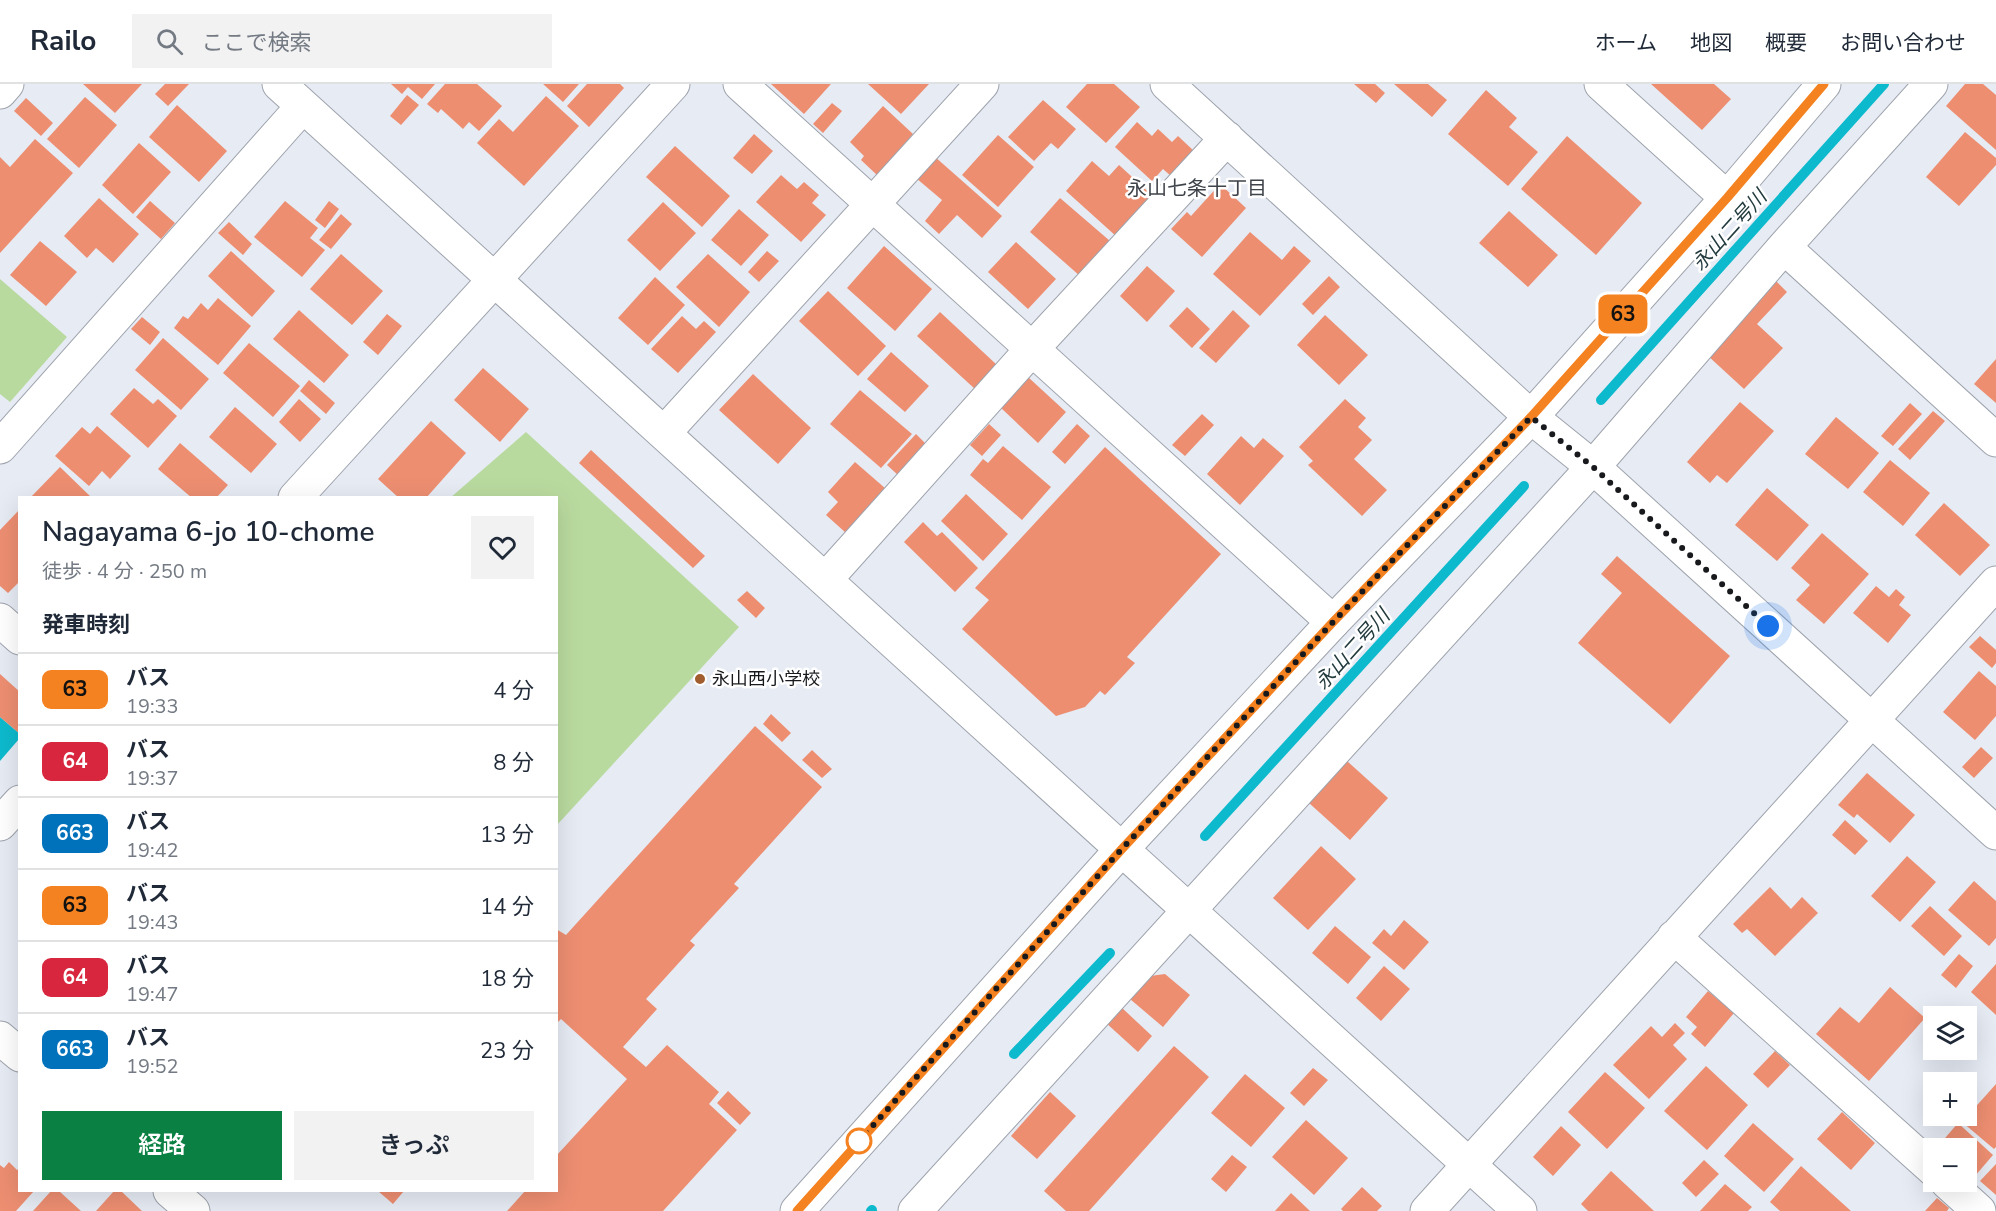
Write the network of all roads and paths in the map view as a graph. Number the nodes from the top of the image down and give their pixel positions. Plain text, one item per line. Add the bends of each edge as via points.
1 (7, 84) edge
2 (279, 84) edge
3 (673, 84) edge
4 (740, 84) edge
5 (982, 84) edge
6 (1167, 84) edge
7 (1602, 84) edge
8 (1824, 84) edge
9 (1931, 84) edge
10 (0, 92) edge
11 (303, 106) junction
12 (1227, 138) junction
13 (1727, 198) junction
14 (873, 205) junction
15 (1784, 247) junction
16 (495, 278) junction
17 (1032, 349) junction
18 (1531, 417) junction
19 (664, 433) junction
20 (1996, 440) edge
21 (0, 447) edge
22 (1593, 467) junction
23 (297, 496) edge
24 (825, 580) junction
25 (1996, 583) edge
26 (0, 620) edge
27 (1333, 622) junction
28 (18, 636) edge
29 (1873, 721) junction
30 (18, 804) edge
31 (0, 824) edge
32 (1996, 833) edge
33 (1121, 850) junction
34 (1188, 911) junction
35 (1674, 937) junction
36 (0, 1038) edge
37 (18, 1053) edge
38 (1923, 1160) edge
39 (1469, 1164) junction
40 (171, 1192) edge
41 (1958, 1192) edge
42 (192, 1211) edge
43 (797, 1211) edge
44 (915, 1211) edge
45 (1427, 1211) edge
46 (1520, 1211) edge
47 (1979, 1211) edge

1 - 10 street
2 - 11 street
3 - 16 street
4 - 14 street
5 - 14 street
6 - 12 street
7 - 13 street
8 - 13 street
9 - 15 street
11 - 16 street
11 - 21 street
12 - 17 street
12 - 18 street
13 - 18 street
14 - 17 street
14 - 19 street
15 - 20 street
15 - 22 street
16 - 19 street
16 - 23 street
17 - 24 street
17 - 27 street
18 - 22 street
18 - 27 street
19 - 24 street
22 - 29 street
22 - 34 street
24 - 33 street
25 - 29 street
26 - 28 street
27 - 33 street
29 - 32 street
29 - 35 street
30 - 31 street
33 - 34 street
33 - 43 street
34 - 39 street
34 - 44 street
35 - 38 street
35 - 39 street
36 - 37 street
39 - 45 street
39 - 46 street
40 - 42 street
41 - 47 street

